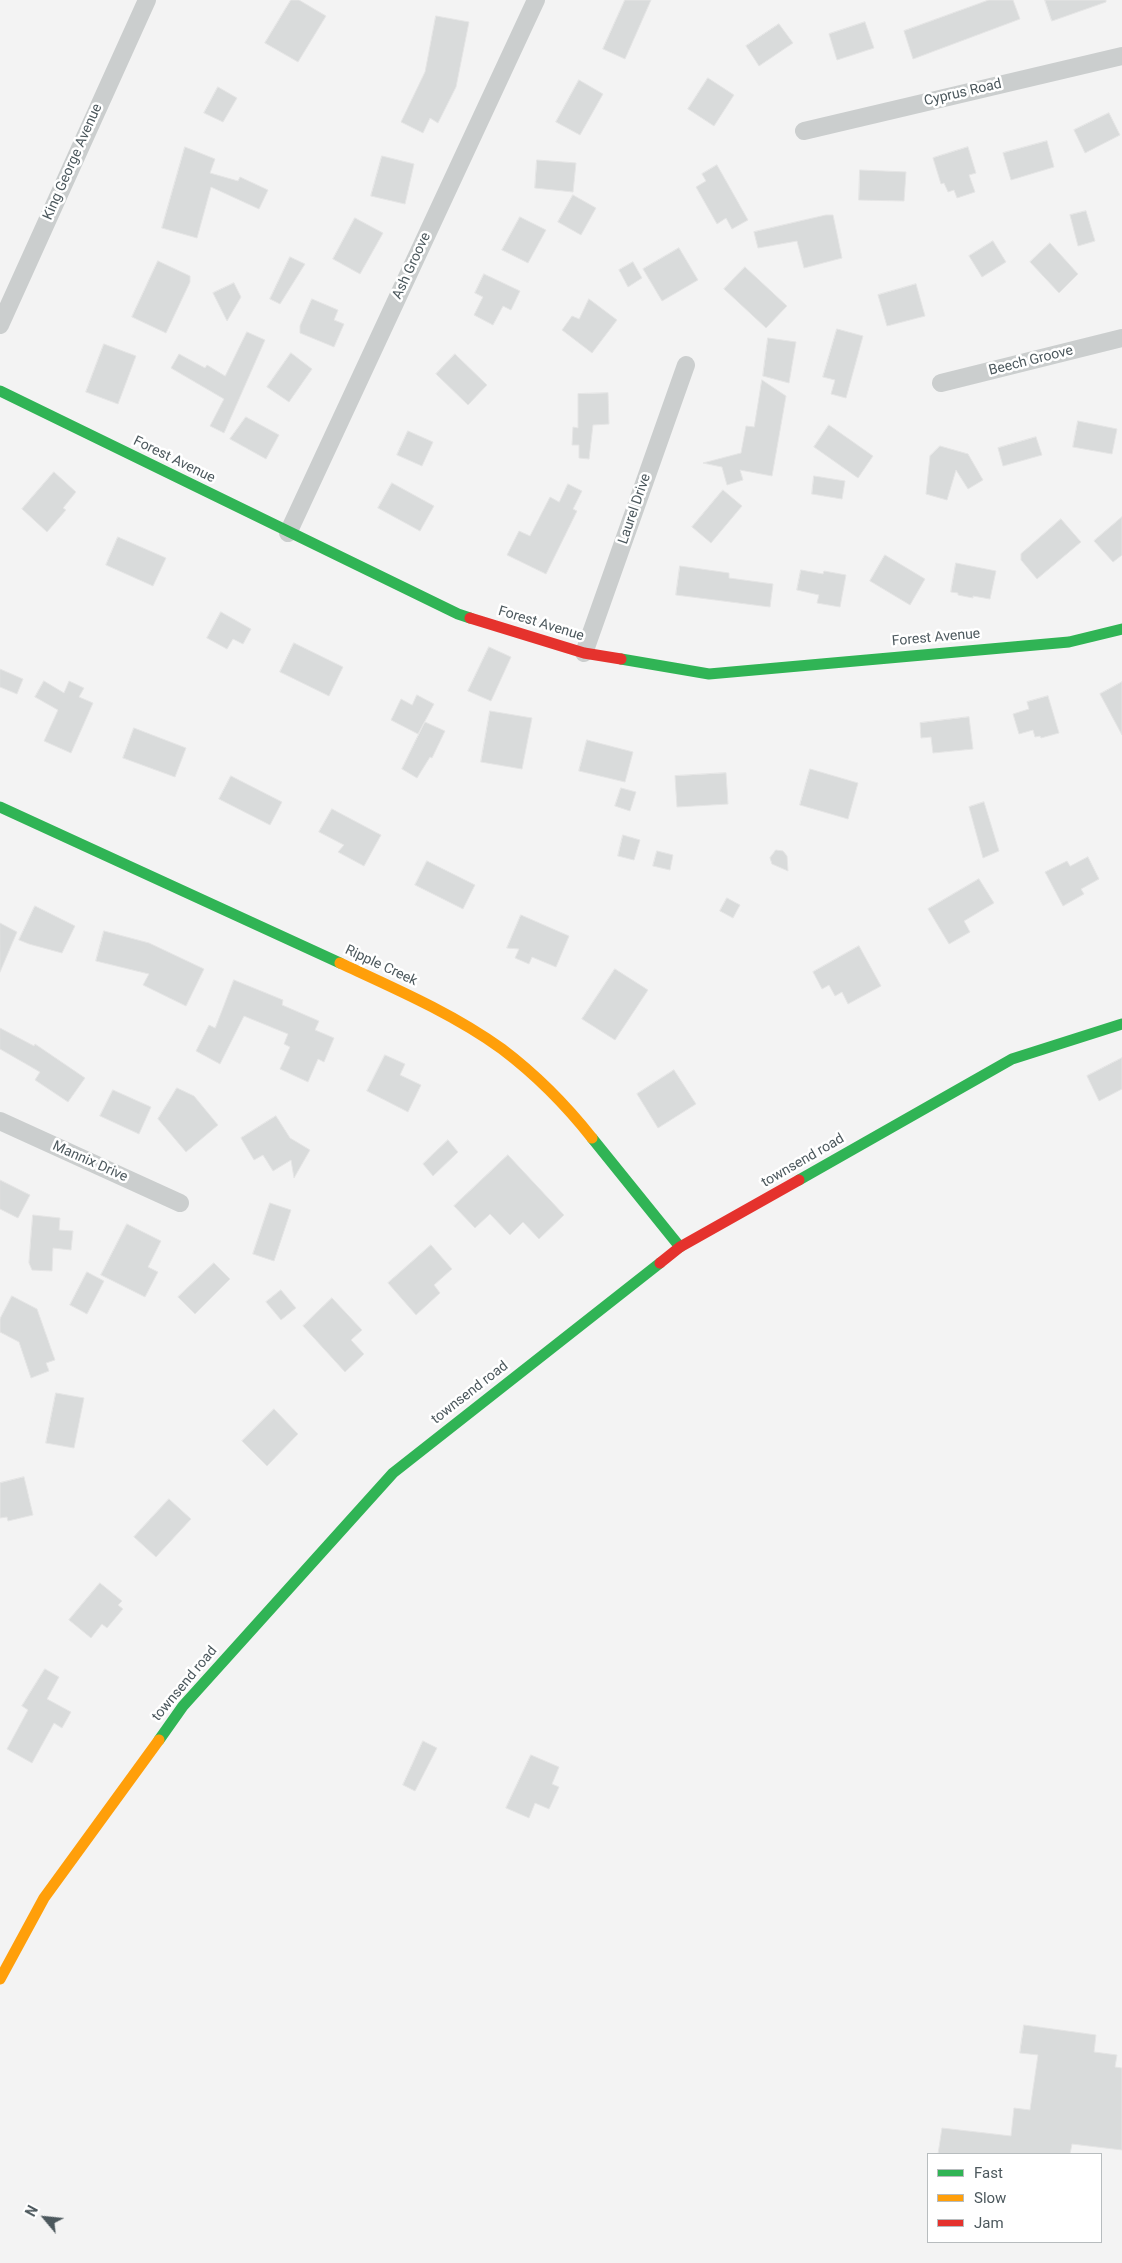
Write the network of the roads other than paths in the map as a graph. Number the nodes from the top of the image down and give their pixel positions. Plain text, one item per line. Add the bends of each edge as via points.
1 (147, 0) edge
2 (536, 0) edge
3 (1122, 56) edge
4 (804, 131) dead end
5 (0, 325) edge
6 (1122, 338) edge
7 (686, 365) dead end
8 (941, 383) dead end
9 (0, 391) edge
10 (288, 532) junction
11 (1122, 629) edge
12 (584, 653) junction
13 (0, 807) edge
14 (1122, 1024) edge
15 (0, 1122) edge
16 (180, 1203) dead end
17 (680, 1248) junction
18 (0, 1979) edge

1 - 5 street, King George Avenue
2 - 10 street, Ash Groove
3 - 4 street, Cyprus Road
6 - 8 street, Beech Groove
7 - 12 street, Laurel Drive
9 - 10 street, Forest Avenue
10 - 12 street, Forest Avenue via 458,614
11 - 12 street, Forest Avenue via 1069,642 709,674
13 - 17 street, Ripple Creek via 428,1004 502,1050 567,1107
14 - 17 street, townsend road via 1012,1059
15 - 16 street, Mannix Drive
17 - 18 street, townsend road via 393,1473 183,1706 44,1898

